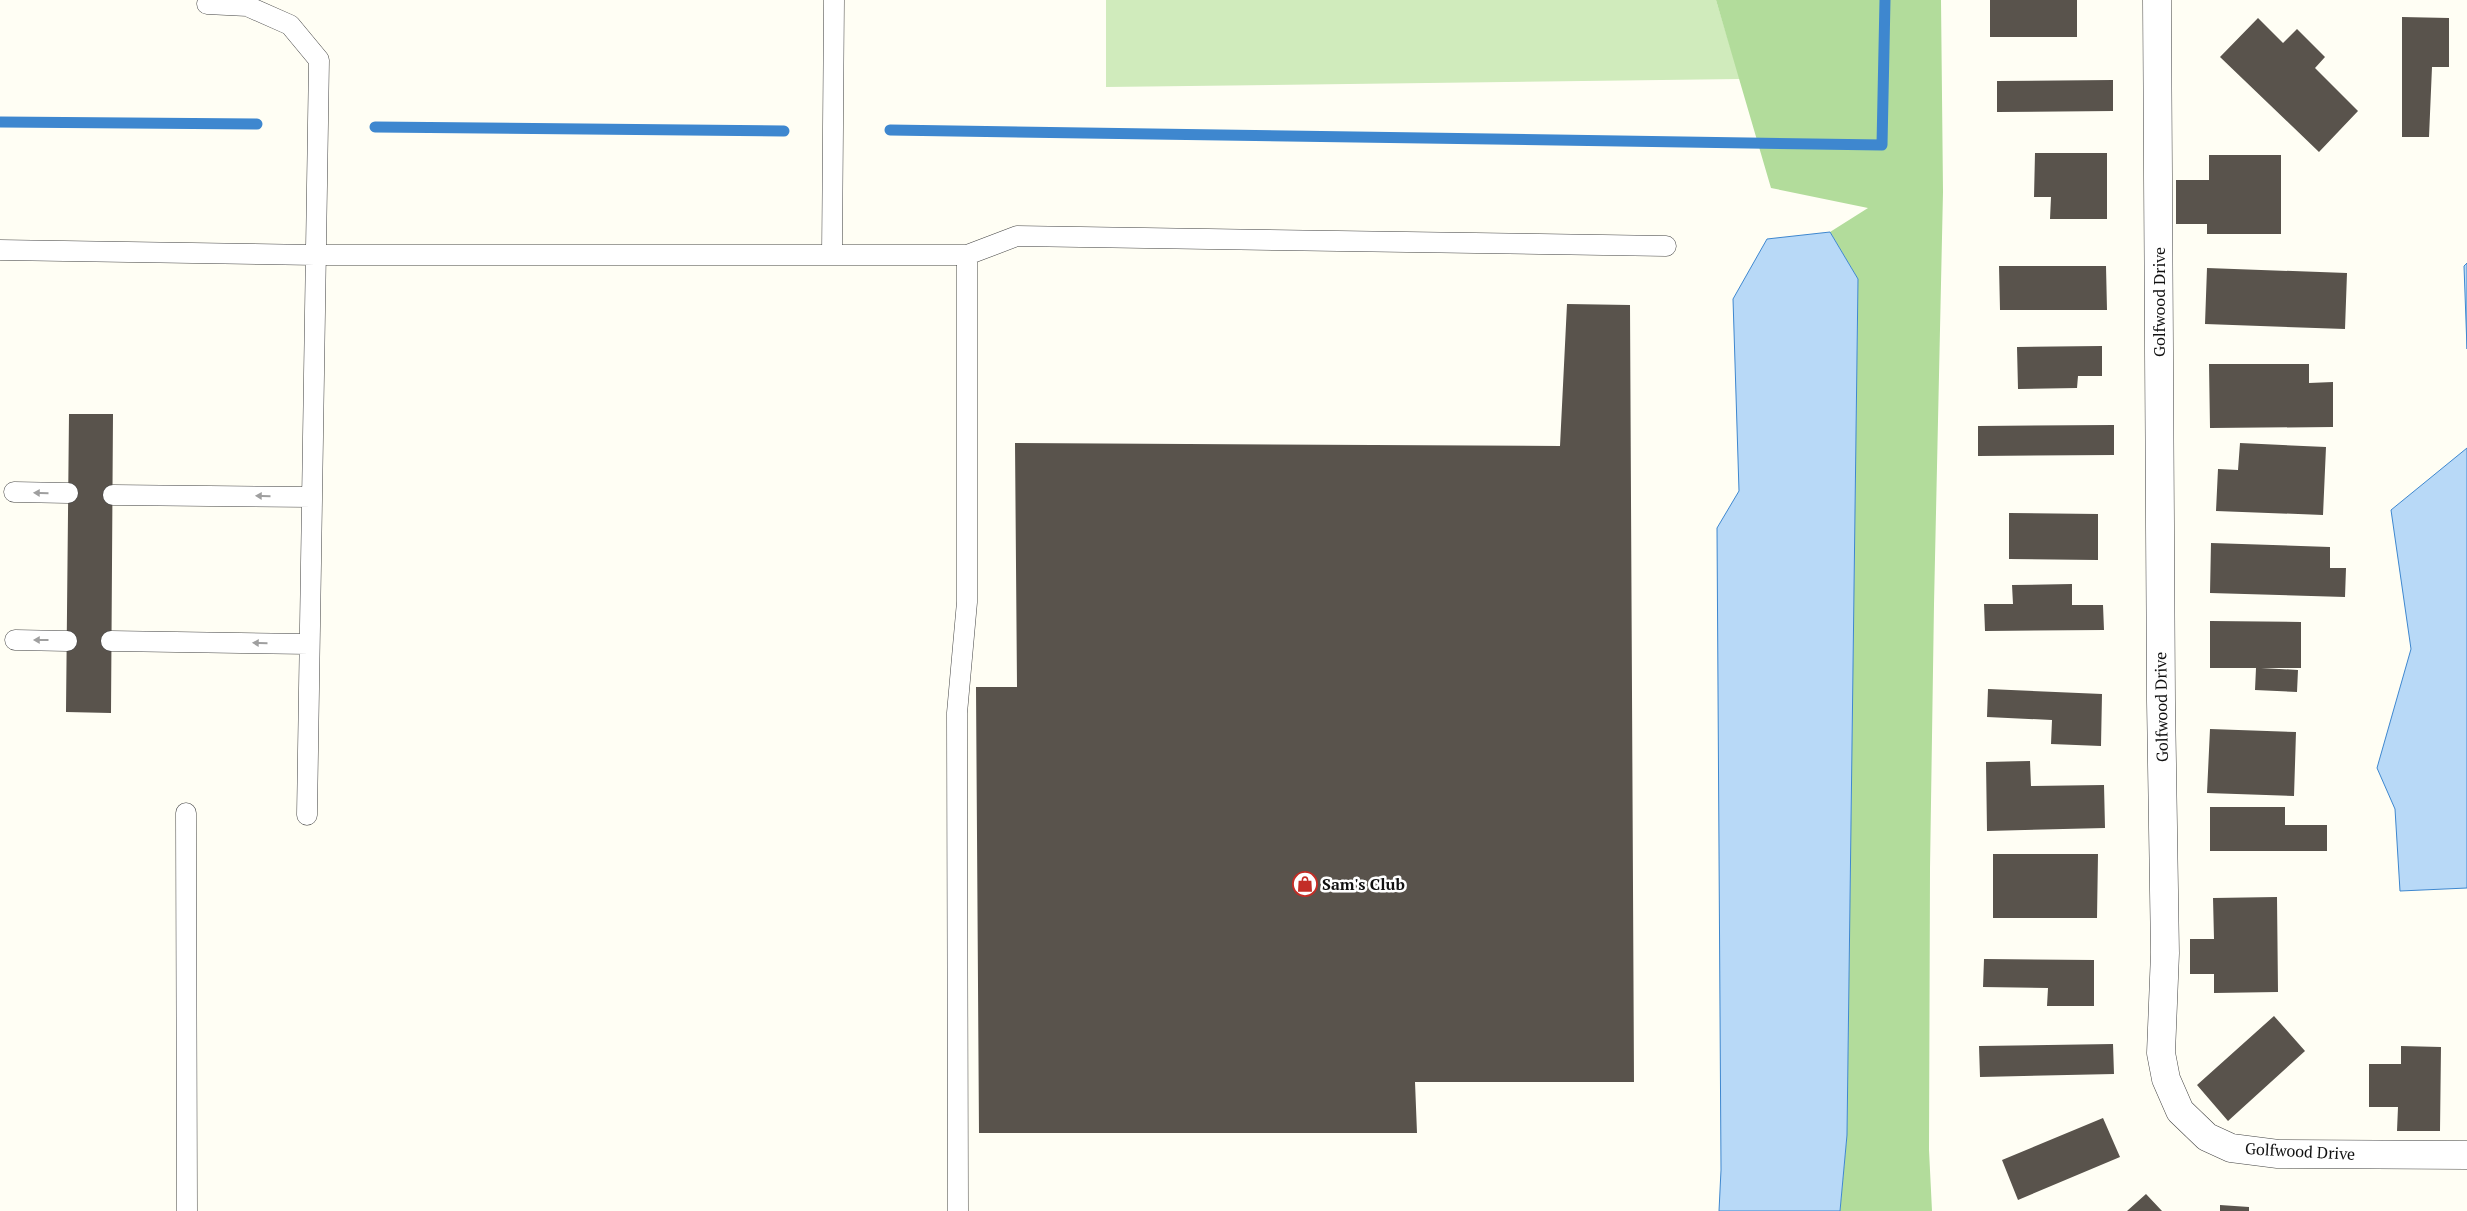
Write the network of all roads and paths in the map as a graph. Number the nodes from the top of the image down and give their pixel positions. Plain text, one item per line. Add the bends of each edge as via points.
1 (834, 0) edge
2 (2157, 0) edge
3 (207, 4) dead end
4 (1666, 246) dead end
5 (0, 250) edge
6 (315, 255) junction
7 (832, 255) junction
8 (966, 255) junction
9 (14, 492) dead end
10 (68, 493) dead end
11 (112, 495) dead end
12 (312, 497) junction
13 (15, 640) dead end
14 (67, 640) dead end
15 (111, 641) dead end
16 (309, 644) junction
17 (186, 813) dead end
18 (307, 815) dead end
19 (2467, 1155) edge
20 (187, 1211) edge
21 (958, 1211) edge

1 - 7 lane
2 - 19 street, Golfwood Drive via 2162,1053 2166,1079 2180,1110 2207,1137 2231,1148 2278,1154
3 - 6 lane via 247,6 290,24 319,60
4 - 8 lane via 1017,236
5 - 6 lane
6 - 7 lane
6 - 12 lane
7 - 8 lane
8 - 21 lane via 967,602 957,714
10 -> 9 lane
12 -> 11 lane
12 - 16 lane
14 -> 13 lane
16 -> 15 lane
16 - 18 lane
17 - 20 lane

